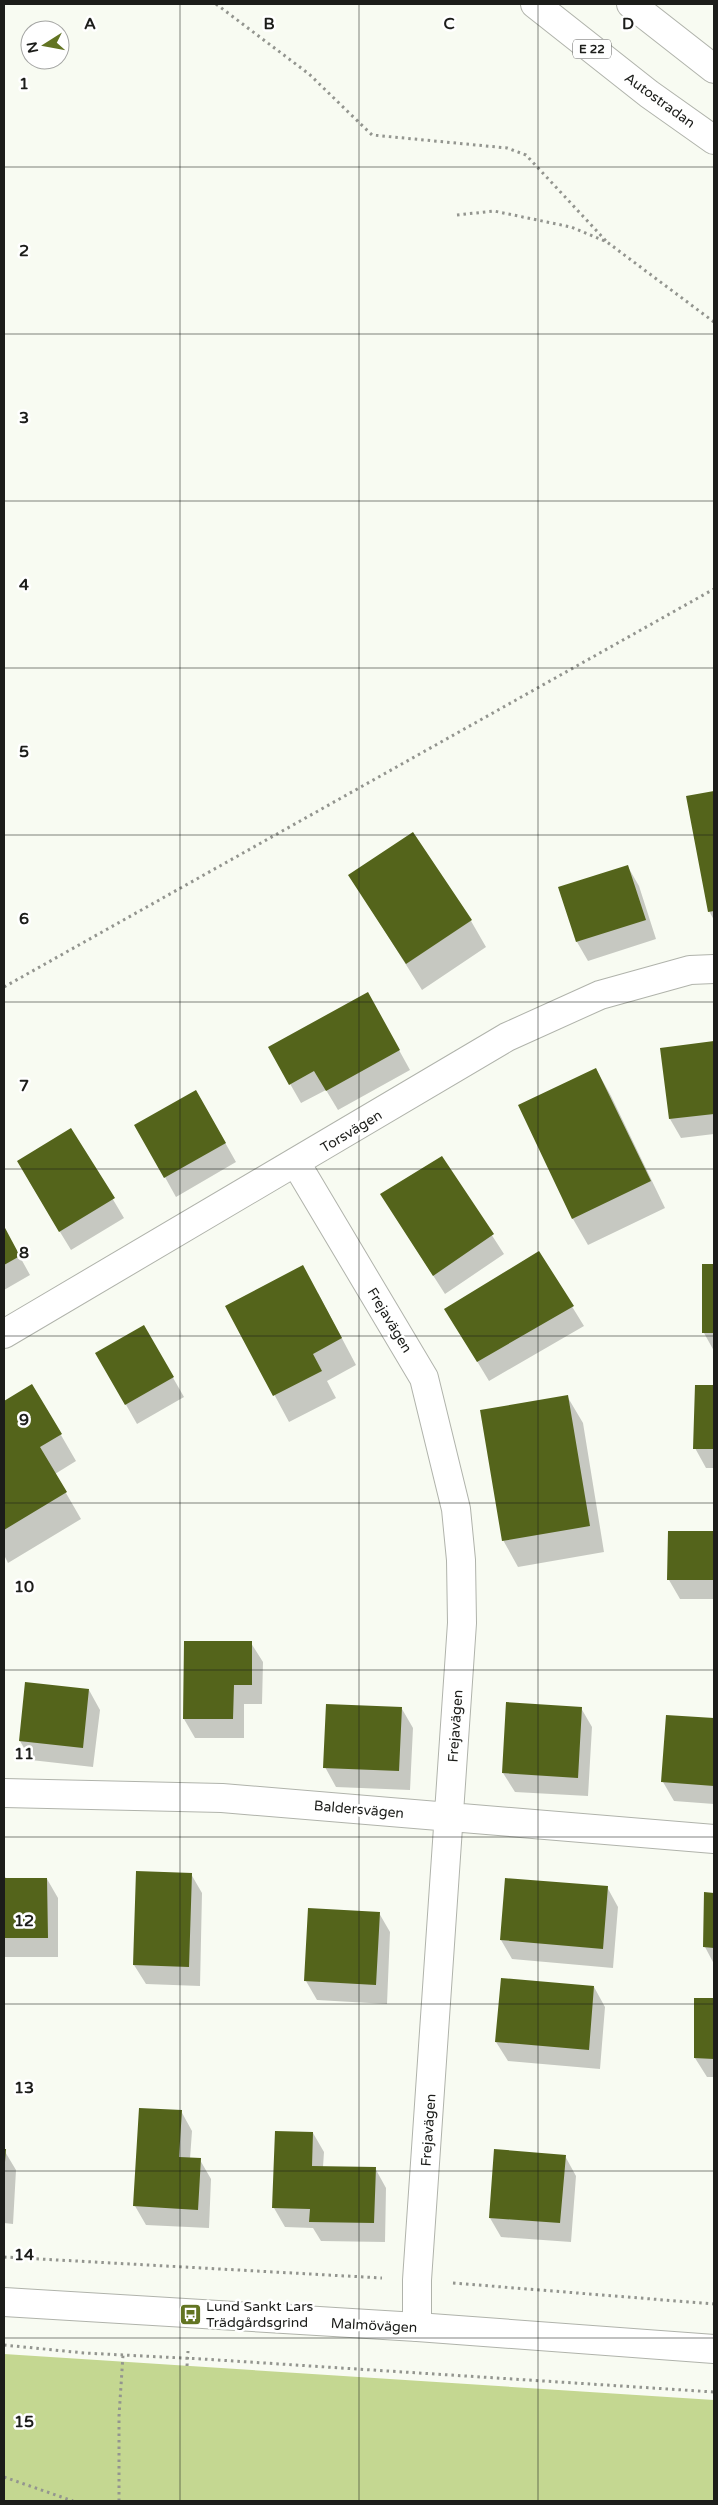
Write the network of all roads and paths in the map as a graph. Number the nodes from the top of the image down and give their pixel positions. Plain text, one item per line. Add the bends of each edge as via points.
1 (216, 4) edge
2 (535, 4) edge
3 (631, 4) edge
4 (714, 69) edge
5 (714, 140) edge
6 (456, 215) dead end
7 (607, 242) junction
8 (714, 322) edge
9 (714, 589) edge
10 (714, 969) edge
11 (4, 987) edge
12 (296, 1163) junction
13 (4, 1334) edge
14 (4, 1793) edge
15 (448, 1817) junction
16 (714, 1839) edge
17 (4, 2257) edge
18 (417, 2280) junction
19 (4, 2302) edge
20 (714, 2304) edge
21 (417, 2327) junction
22 (4, 2345) edge
23 (714, 2349) edge
24 (188, 2351) dead end
25 (123, 2355) junction
26 (187, 2358) junction
27 (188, 2366) dead end
28 (714, 2392) edge
29 (4, 2477) edge
30 (74, 2501) edge
31 (119, 2501) edge

1 - 7 path via 309,74 372,135 507,148 526,155
2 - 5 main road, Autostradan / E 22 via 649,94
3 - 4 main road
6 - 7 path via 494,211 571,227
7 - 8 path
9 - 11 path
10 - 12 main road, Torsvägen via 690,970 600,995 508,1037
12 - 13 main road, Torsvägen
12 - 15 main road, Frejavägen via 424,1378 456,1509 462,1560 462,1623
14 - 15 main road, Baldersvägen via 222,1798
15 - 16 main road, Baldersvägen
15 - 18 main road, Frejavägen
17 - 18 path
18 - 20 path
18 - 21 main road, Frejavägen
19 - 21 main road, Malmövägen
21 - 23 main road, Malmövägen
22 - 25 path
24 - 26 path
25 - 26 path
25 - 31 path
26 - 27 path
26 - 28 path
29 - 30 path

